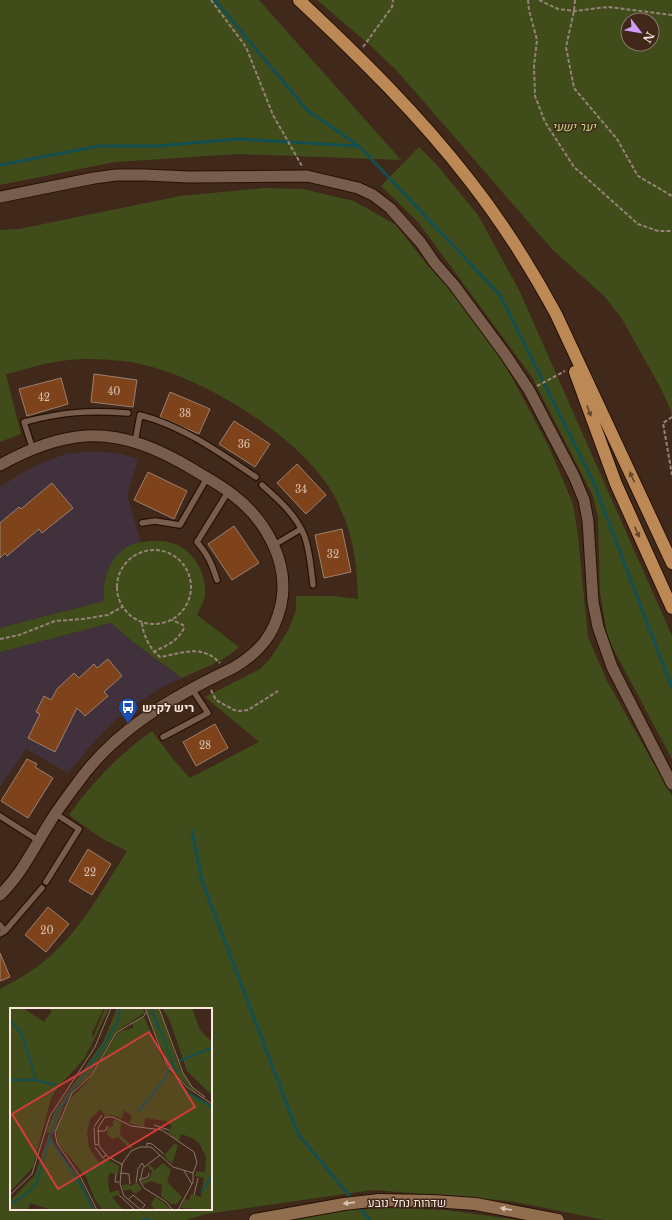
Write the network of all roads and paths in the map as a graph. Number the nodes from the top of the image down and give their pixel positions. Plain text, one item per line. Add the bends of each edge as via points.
1 (211, 0) edge
2 (300, 0) edge
3 (393, 0) edge
4 (528, 0) edge
5 (539, 0) edge
6 (575, 0) edge
7 (574, 11) junction
8 (672, 15) edge
9 (357, 55) junction
10 (307, 176) junction
11 (672, 196) edge
12 (0, 197) edge
13 (672, 231) edge
14 (539, 284) junction
15 (573, 367) junction
16 (529, 390) junction
17 (128, 413) dead end
18 (672, 417) edge
19 (135, 442) junction
20 (33, 450) junction
21 (0, 465) edge
22 (672, 475) edge
23 (256, 477) dead end
24 (208, 478) junction
25 (262, 484) dead end
26 (228, 492) junction
27 (142, 523) dead end
28 (301, 529) junction
29 (274, 545) junction
30 (672, 563) edge
31 (217, 580) dead end
32 (313, 585) dead end
33 (122, 606) junction
34 (672, 608) edge
35 (172, 620) junction
36 (142, 623) junction
37 (0, 639) edge
38 (154, 652) junction
39 (228, 671) junction
40 (206, 682) junction
41 (192, 689) junction
42 (278, 691) dead end
43 (163, 737) dead end
44 (672, 784) edge
45 (56, 814) junction
46 (0, 816) edge
47 (38, 841) junction
48 (46, 882) dead end
49 (42, 888) dead end
50 (0, 895) edge
51 (0, 925) edge
52 (3, 933) edge
53 (255, 1220) edge
54 (558, 1220) edge

1 - 10 path via 246,47 272,115
2 - 9 highway
3 - 9 path via 392,7
4 - 13 path via 537,40 534,66 535,96 545,122 582,175 638,224 658,231
5 - 7 path via 558,9
6 - 7 path
7 - 8 path via 608,7
7 - 11 path via 566,47 574,88 617,139 638,176
9 - 14 highway via 429,132 470,181
10 - 12 street via 116,175
10 - 16 street via 358,188 373,195 390,208 421,243 484,324
14 - 15 highway
30 -> 14 highway via 556,314
15 - 16 path
15 -> 34 highway via 616,484
16 - 44 street via 584,500 588,520 593,602 603,645
17 - 20 lane via 79,411 24,422
18 - 22 path via 663,422
19 - 20 street via 86,436
19 - 23 lane via 140,415 202,442
19 - 24 street via 160,451
20 - 21 street
24 - 26 street
24 - 27 lane via 180,525 155,520
25 - 28 lane via 286,507
26 - 29 street via 257,519
26 - 31 lane via 197,542 207,554
28 - 29 lane
28 - 32 lane via 308,549
29 - 39 street via 280,561 283,594 277,622 257,652
33 - 35 path via 117,586 123,567 136,554 163,551 172,554 186,566 192,583 192,593 187,606
33 - 36 path via 133,618
33 - 37 path via 108,615 55,621 19,635
35 - 36 path via 151,625
35 - 38 path via 183,625 183,632 168,645
36 - 38 path via 142,631
38 - 39 path via 160,657 186,651 201,651 215,657
39 - 40 street
40 - 41 street
40 - 42 path via 216,700 234,710 248,710
41 - 43 lane via 208,714
41 - 45 street via 156,709 126,732 89,768
45 - 47 street
45 - 48 lane via 78,829
46 - 47 lane
47 - 50 street via 28,861
49 - 52 lane
51 - 52 lane
54 -> 53 main road, שדרות נחל נובע via 476,1204 379,1200

